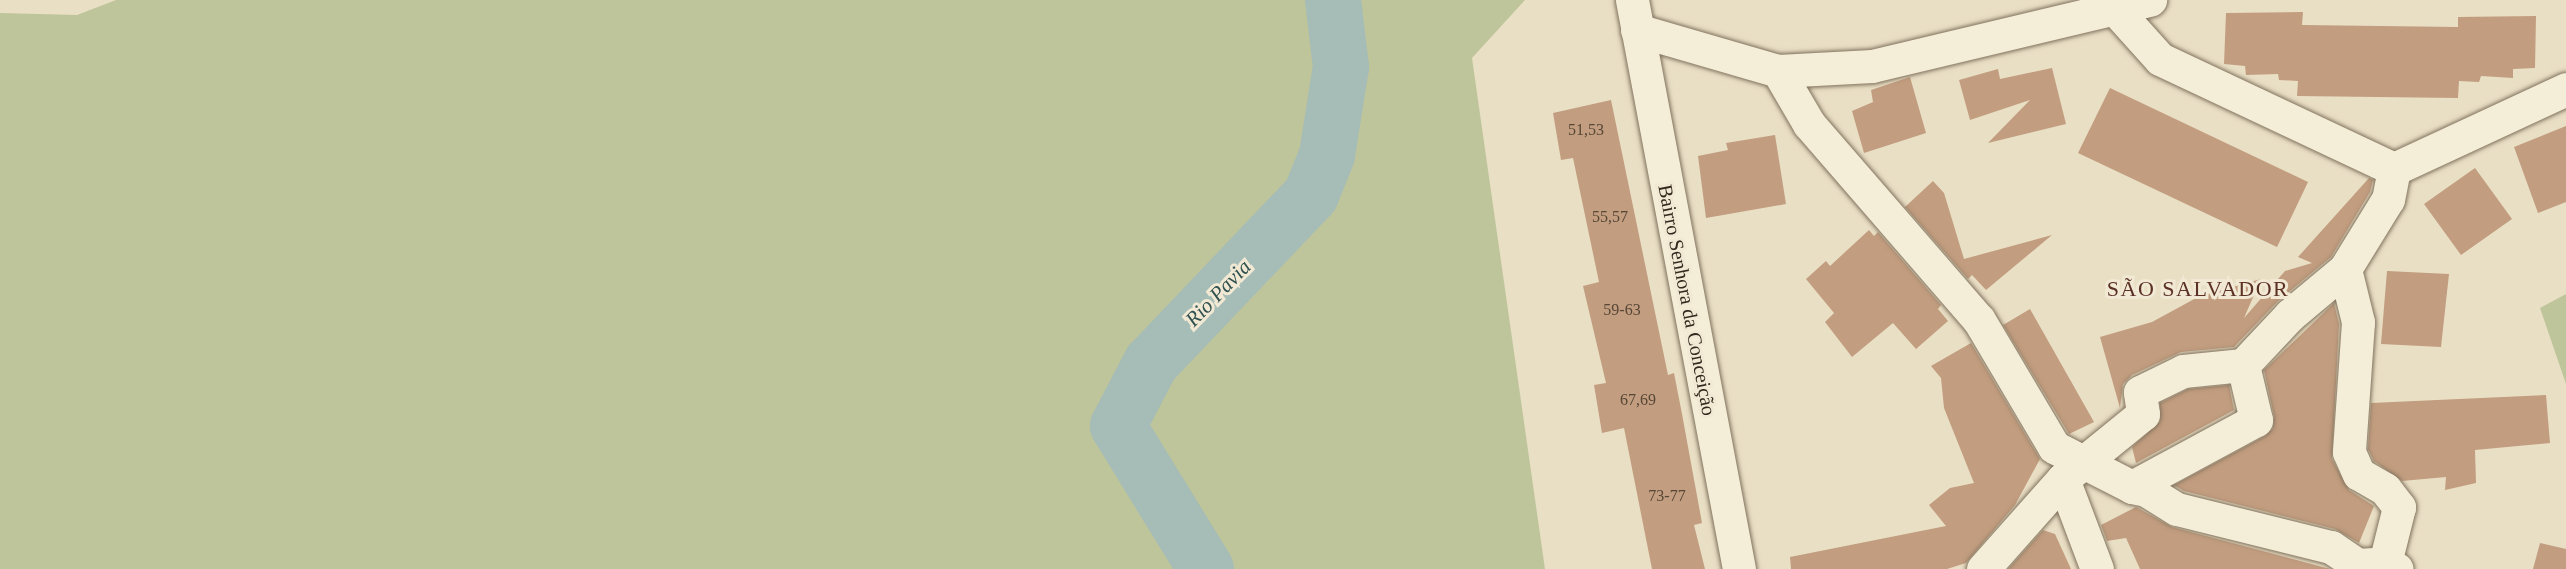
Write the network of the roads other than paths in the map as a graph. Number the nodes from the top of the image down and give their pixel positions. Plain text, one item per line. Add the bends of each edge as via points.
1 (2150, 0) edge
2 (2115, 9) junction
3 (1635, 15) edge
4 (1778, 71) junction
5 (2566, 89) edge
6 (2394, 169) junction
7 (2345, 269) junction
8 (2243, 365) junction
9 (2072, 470) junction
10 (2132, 487) junction
11 (2391, 566) edge
12 (1739, 569) edge
13 (1983, 569) edge
14 (2097, 569) edge

1 - 2 street
2 - 4 street via 1872,66
2 - 6 street via 2160,59
3 - 4 street
3 - 12 street, Bairro Senhora da Conceição
4 - 9 street via 1809,124 1979,320 2054,447
5 - 6 street
6 - 7 street via 2388,199
7 - 8 street via 2290,315
7 - 11 street via 2358,322 2349,452 2359,474 2385,489 2398,507
8 - 9 street via 2183,371 2157,381 2140,392 2143,414
8 - 10 street via 2256,420
9 - 10 street
9 - 13 street
9 - 14 street
10 - 11 street via 2204,518 2331,547 2358,565

